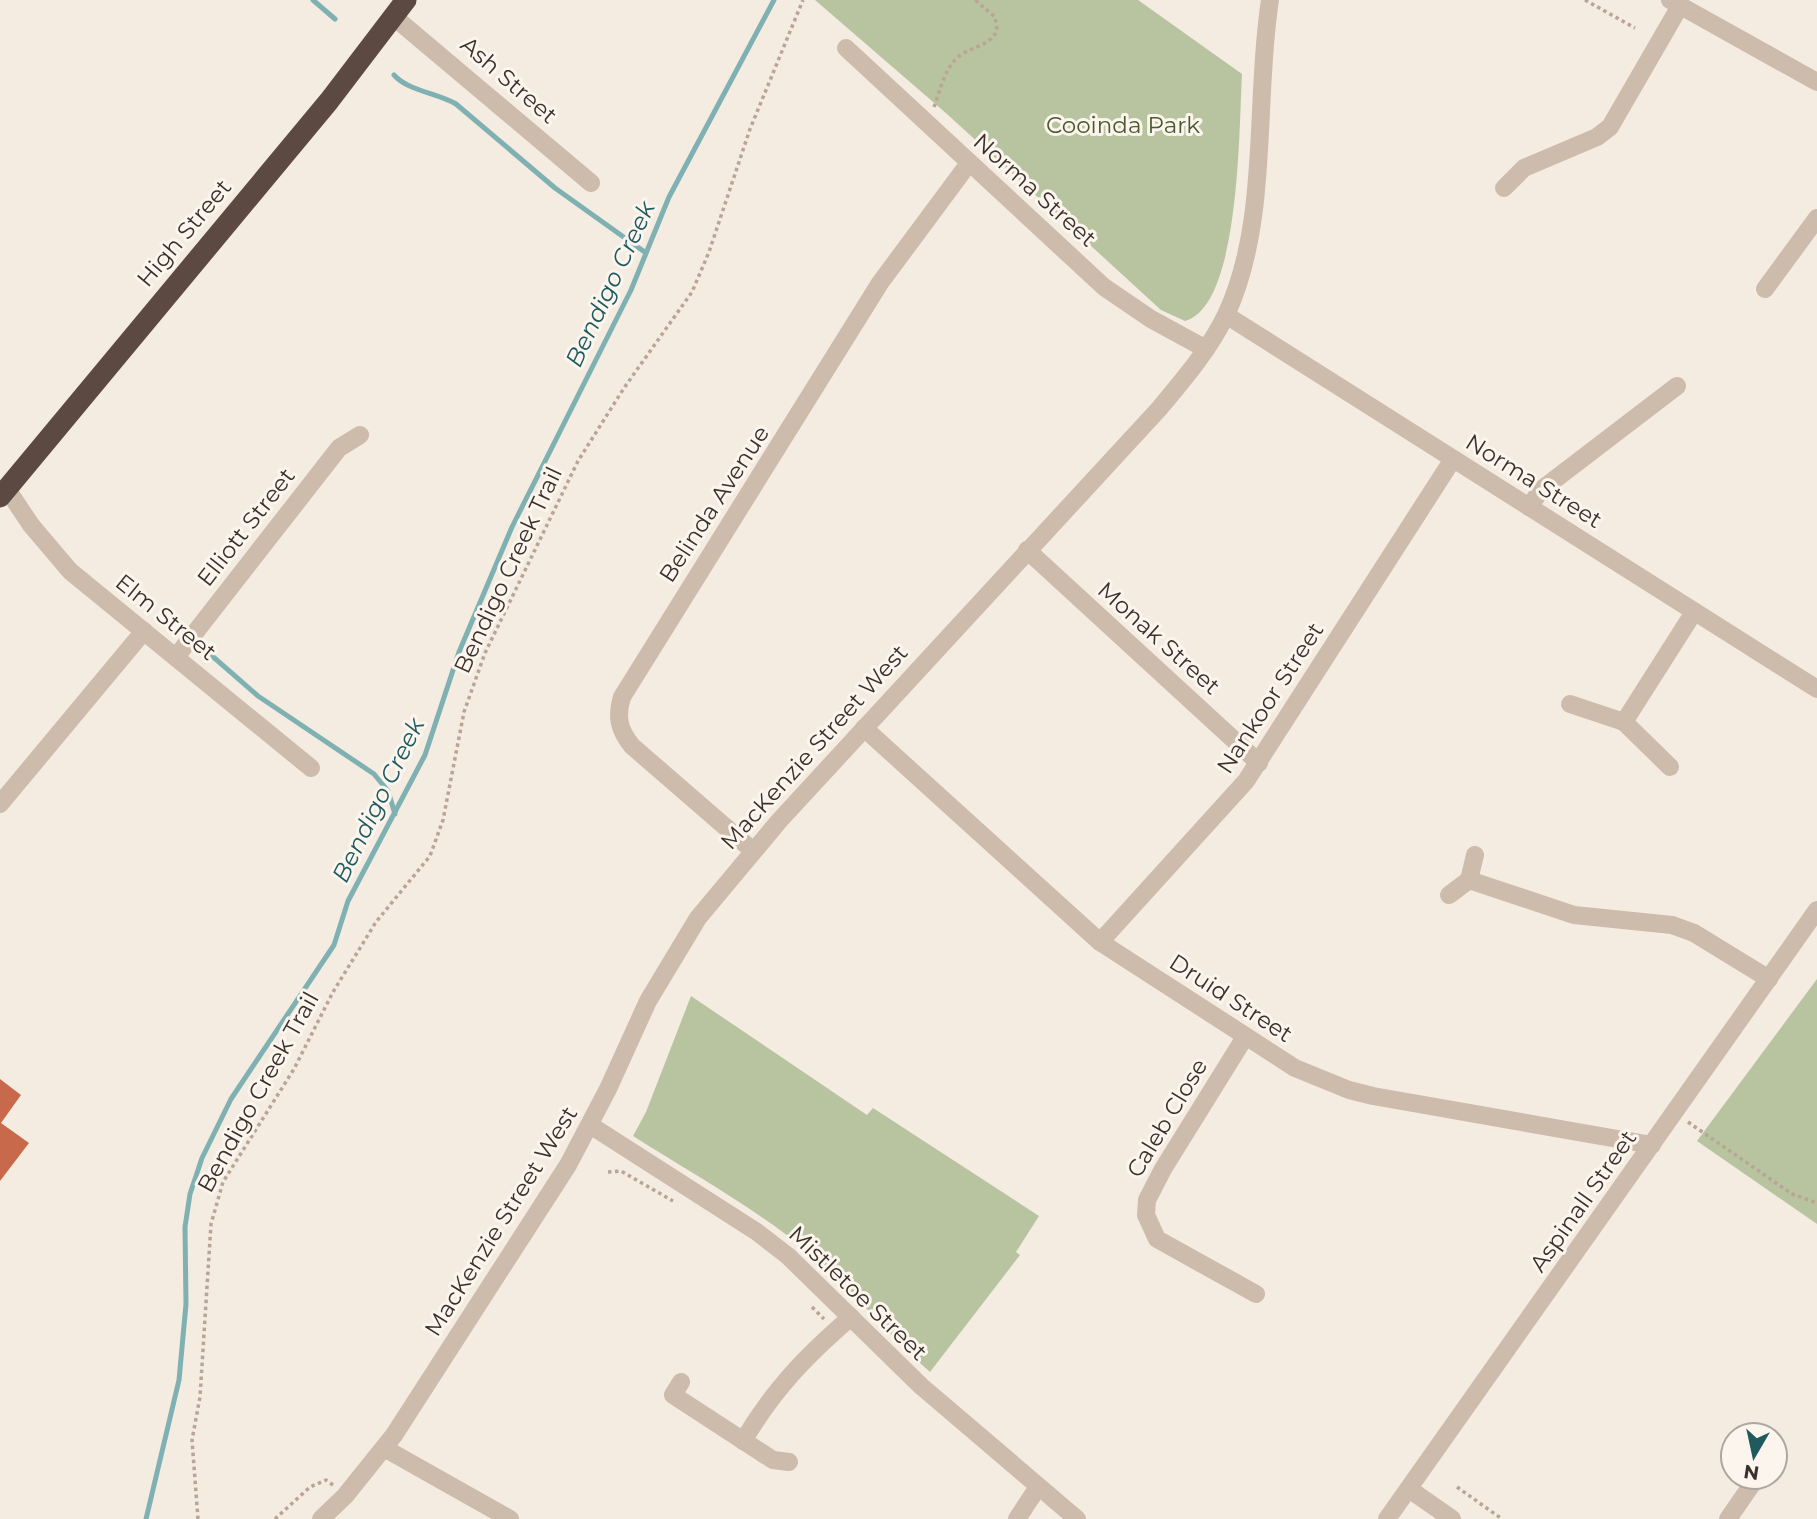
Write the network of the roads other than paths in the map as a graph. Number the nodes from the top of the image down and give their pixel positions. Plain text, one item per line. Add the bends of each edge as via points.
1 (1270, 0) edge
2 (1674, 3) edge
3 (400, 8) edge
4 (846, 48) dead end
5 (1817, 82) edge
6 (969, 163) junction
7 (591, 183) dead end
8 (1504, 188) dead end
9 (1817, 218) edge
10 (1765, 289) dead end
11 (1226, 315) junction
12 (1206, 349) junction
13 (1677, 386) dead end
14 (360, 435) dead end
15 (1453, 459) junction
16 (4, 493) edge
17 (1529, 507) junction
18 (1027, 550) junction
19 (1695, 612) junction
20 (144, 631) junction
21 (176, 657) junction
22 (1817, 689) edge
23 (1570, 704) dead end
24 (1625, 722) junction
25 (864, 729) junction
26 (1259, 763) junction
27 (1670, 767) dead end
28 (311, 768) dead end
29 (0, 804) edge
30 (752, 850) junction
31 (1475, 855) dead end
32 (1469, 880) junction
33 (1449, 895) dead end
34 (1817, 910) edge
35 (1100, 942) junction
36 (1769, 979) junction
37 (1245, 1037) junction
38 (590, 1125) junction
39 (1652, 1144) junction
40 (1256, 1294) dead end
41 (851, 1317) junction
42 (681, 1382) dead end
43 (743, 1441) junction
44 (384, 1448) junction
45 (789, 1462) dead end
46 (1038, 1487) junction
47 (1409, 1489) junction
48 (1747, 1491) edge
49 (321, 1519) edge
50 (510, 1519) edge
51 (1017, 1519) edge
52 (1077, 1519) edge
53 (1387, 1519) edge
54 (1452, 1519) edge
55 (1728, 1519) edge

1 - 11 street, MacKenzie Street West via 1252,217
2 - 5 street
2 - 8 street via 1610,127 1524,168
3 - 7 street, Ash Street
3 - 16 highway, High Street via 329,101
4 - 6 street, Norma Street
6 - 12 street, Norma Street via 1104,287
6 - 30 street, Belinda Avenue via 880,283 622,697 620,727 632,746
9 - 10 street
11 - 12 street, MacKenzie Street West
11 - 15 street, Norma Street
12 - 18 street, MacKenzie Street West via 1158,410
13 - 17 street via 1541,490
14 - 21 street, Elliott Street via 339,448
15 - 17 street, Norma Street
15 - 26 street, Nankoor Street
16 - 20 street, Elm Street via 70,571
17 - 19 street, Norma Street
18 - 25 street, MacKenzie Street West
18 - 26 street, Monak Street
19 - 22 street, Norma Street
19 - 24 street
20 - 21 street, Elm Street
20 - 29 street
21 - 28 street, Elm Street
23 - 24 street
24 - 27 street
25 - 30 street, MacKenzie Street West
25 - 35 street, Druid Street
26 - 35 street, Nankoor Street via 1233,798
30 - 38 street, MacKenzie Street West via 668,963
31 - 32 street
32 - 33 street
32 - 36 street via 1574,915 1672,925 1694,933
34 - 36 street, Aspinall Street
35 - 37 street, Druid Street
36 - 39 street, Aspinall Street
37 - 39 street, Druid Street via 1295,1068 1349,1090
37 - 40 street, Caleb Close via 1163,1169 1147,1200 1146,1215 1157,1239
38 - 41 street, Mistletoe Street via 757,1232
38 - 44 street, MacKenzie Street West
39 - 47 street, Aspinall Street
41 - 43 street via 797,1364
41 - 46 street, Mistletoe Street via 921,1386
42 - 43 street via 673,1395
43 - 45 street via 773,1460
44 - 49 street, MacKenzie Street West
44 - 50 street
46 - 51 street
46 - 52 street, Mistletoe Street
47 - 53 street, Aspinall Street
47 - 54 street
48 - 55 street

